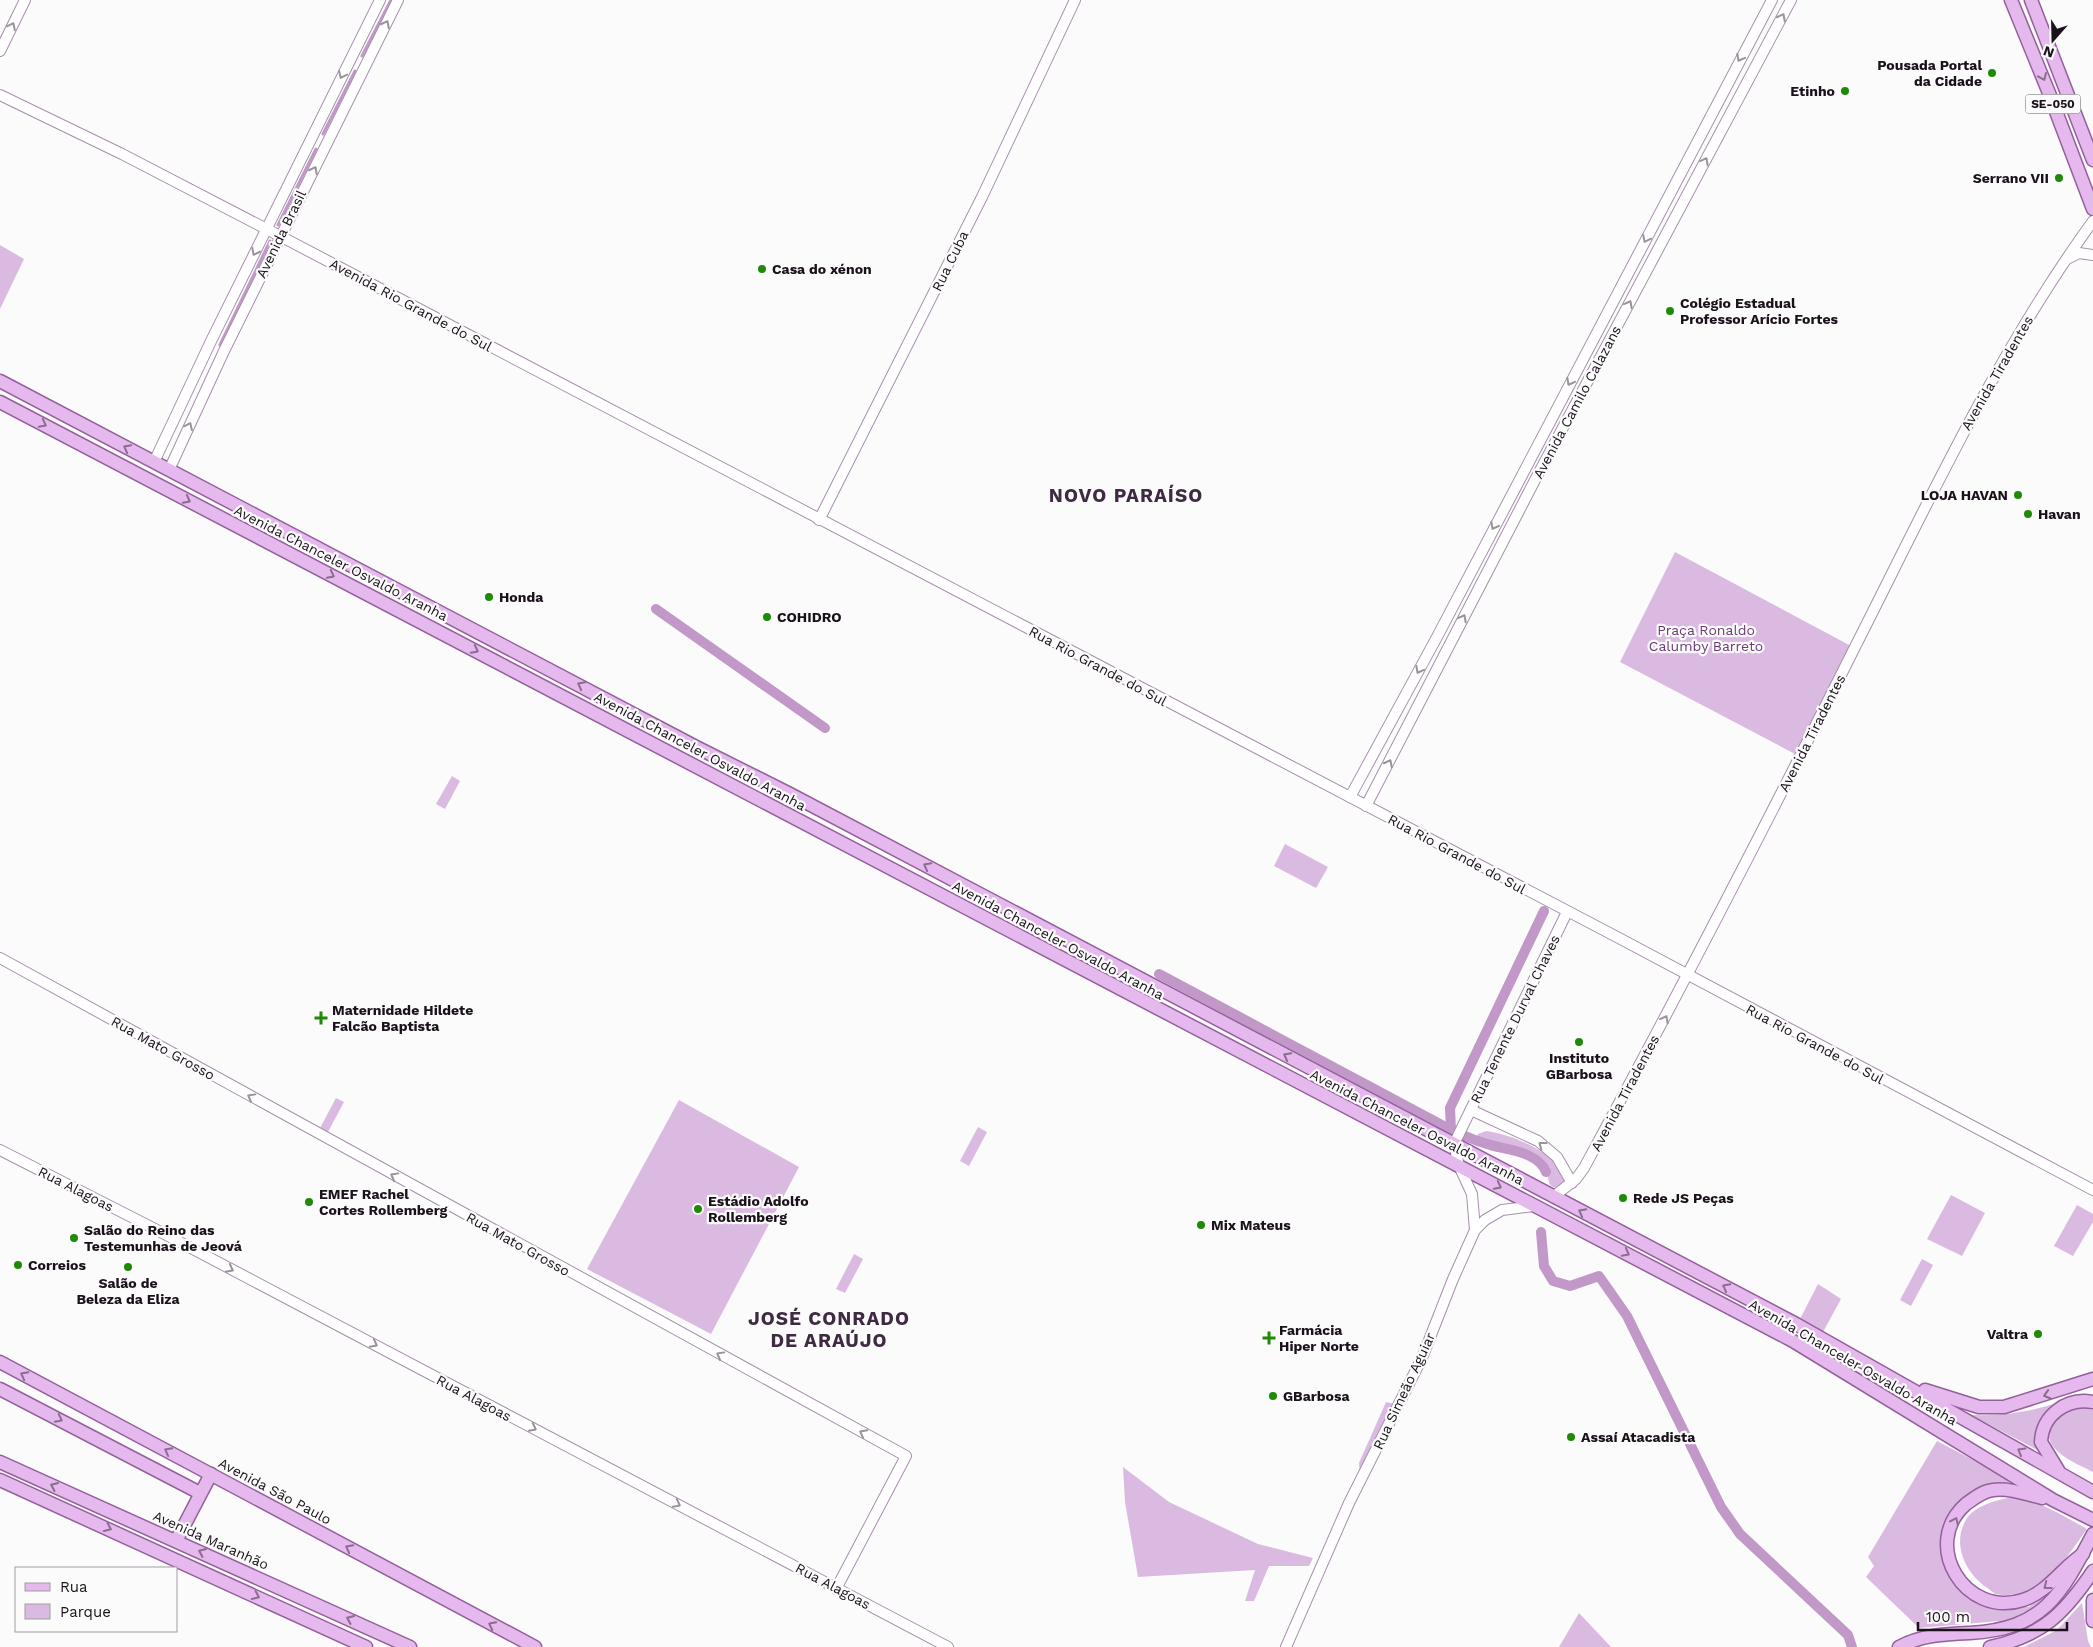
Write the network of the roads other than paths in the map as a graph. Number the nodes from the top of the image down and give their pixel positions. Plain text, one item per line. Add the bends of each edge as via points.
1 (25, 0) edge
2 (380, 0) edge
3 (398, 0) edge
4 (1075, 0) edge
5 (1772, 0) edge
6 (1791, 0) edge
7 (2011, 0) edge
8 (2031, 0) edge
9 (0, 51) edge
10 (1722, 92) junction
11 (0, 95) edge
12 (1737, 101) junction
13 (2093, 160) edge
14 (2093, 209) edge
15 (2093, 222) edge
16 (266, 230) junction
17 (280, 236) junction
18 (2093, 255) edge
19 (2063, 263) junction
20 (0, 381) edge
21 (0, 402) edge
22 (154, 462) junction
23 (169, 470) junction
24 (1522, 474) junction
25 (1535, 480) junction
26 (819, 520) junction
27 (1350, 798) junction
28 (1366, 806) junction
29 (1568, 912) junction
30 (0, 958) edge
31 (1688, 976) junction
32 (1471, 1110) junction
33 (1455, 1141) junction
34 (0, 1150) edge
35 (1459, 1166) junction
36 (1572, 1183) junction
37 (2093, 1190) edge
38 (1553, 1197) junction
39 (1537, 1206) junction
40 (1475, 1230) junction
41 (0, 1362) edge
42 (2093, 1379) edge
43 (1907, 1387) junction
44 (0, 1389) edge
45 (2093, 1402) edge
46 (0, 1462) edge
47 (211, 1474) junction
48 (2063, 1476) junction
49 (0, 1480) edge
50 (2090, 1490) edge
51 (200, 1492) junction
52 (2053, 1500) junction
53 (2093, 1520) edge
54 (2093, 1534) edge
55 (176, 1540) junction
56 (2083, 1554) junction
57 (2093, 1571) edge
58 (836, 1589) junction
59 (2093, 1600) edge
60 (2093, 1621) edge
61 (368, 1628) junction
62 (364, 1646) edge
63 (410, 1647) edge
64 (535, 1647) edge
65 (948, 1647) edge
66 (1286, 1647) edge
67 (1899, 1647) edge
68 (1990, 1647) edge

9 -> 1 street
2 -> 16 street, Avenida Brasil
17 -> 3 street, Avenida Brasil
4 - 26 street, Rua Cuba via 982,197
5 -> 10 street, Avenida Camilo Calazans
12 -> 6 street, Avenida Camilo Calazans
7 -> 14 main road, SE-050
8 - 13 main road, SE-050
10 - 12 street
10 -> 24 street, Avenida Camilo Calazans
11 - 16 street, Avenida Rio Grande do Sul via 122,154
25 -> 12 street, Avenida Camilo Calazans
15 - 19 street, Avenida Tiradentes
16 - 17 street, Avenida Rio Grande do Sul
16 -> 22 street, Avenida Brasil
23 -> 17 street, Avenida Brasil
17 - 26 street, Avenida Rio Grande do Sul
18 - 19 street via 2079,253
19 - 31 street, Avenida Tiradentes via 1981,397
22 -> 20 main road, Avenida Chanceler Osvaldo Aranha
21 -> 35 main road, Avenida Chanceler Osvaldo Aranha
22 - 23 main road, Avenida Chanceler Osvaldo Aranha
33 -> 23 main road, Avenida Chanceler Osvaldo Aranha
24 - 25 street
24 -> 27 street, Avenida Camilo Calazans
28 -> 25 street, Avenida Camilo Calazans
26 - 27 street, Rua Rio Grande do Sul
27 - 28 street, Rua Rio Grande do Sul
28 - 29 street, Rua Rio Grande do Sul
29 - 31 street, Rua Rio Grande do Sul
29 - 32 street, Rua Tenente Durval Chaves
58 -> 30 street, Rua Mato Grosso via 906,1456
36 -> 31 street, Avenida Tiradentes via 1584,1168
31 - 37 street, Rua Rio Grande do Sul
32 - 33 street, Rua Tenente Durval Chaves
36 -> 32 street via 1557,1157 1538,1141
33 - 35 street
33 - 38 main road, Avenida Chanceler Osvaldo Aranha
34 -> 58 street, Rua Alagoas
35 -> 39 main road, Avenida Chanceler Osvaldo Aranha
35 - 40 street via 1472,1194
36 - 38 street, Avenida Tiradentes
43 -> 38 main road, Avenida Chanceler Osvaldo Aranha via 1796,1324
39 - 40 street via 1502,1210
39 -> 52 main road, Avenida Chanceler Osvaldo Aranha via 1792,1341
40 - 66 street, Rua Simeão Aguiar via 1416,1371 1349,1503
47 -> 41 main road, Avenida São Paulo
42 -> 43 main road via 2016,1404 1992,1408
48 -> 43 main road, Avenida Chanceler Osvaldo Aranha
44 -> 51 main road
45 - 48 main road via 2074,1403 2062,1408 2045,1422 2041,1442
55 -> 46 main road, Avenida Maranhão
47 - 51 main road
64 -> 47 main road, Avenida São Paulo
48 - 50 main road, Avenida Chanceler Osvaldo Aranha
49 -> 62 main road
51 - 55 main road
52 - 53 main road, Avenida Chanceler Osvaldo Aranha
56 -> 52 main road via 2038,1593 2011,1602 1997,1602 1973,1595 1951,1568 1948,1537 1955,1518 1974,1497 1991,1490 2007,1490
54 - 56 main road
61 -> 55 main road, Avenida Maranhão
56 - 67 main road via 2061,1591 2030,1619 1998,1630 1921,1638
57 - 68 main road via 2064,1611 2040,1630 2017,1641
58 - 65 street, Rua Alagoas
59 - 60 main road
61 - 62 main road
61 - 63 main road, Avenida Maranhão

